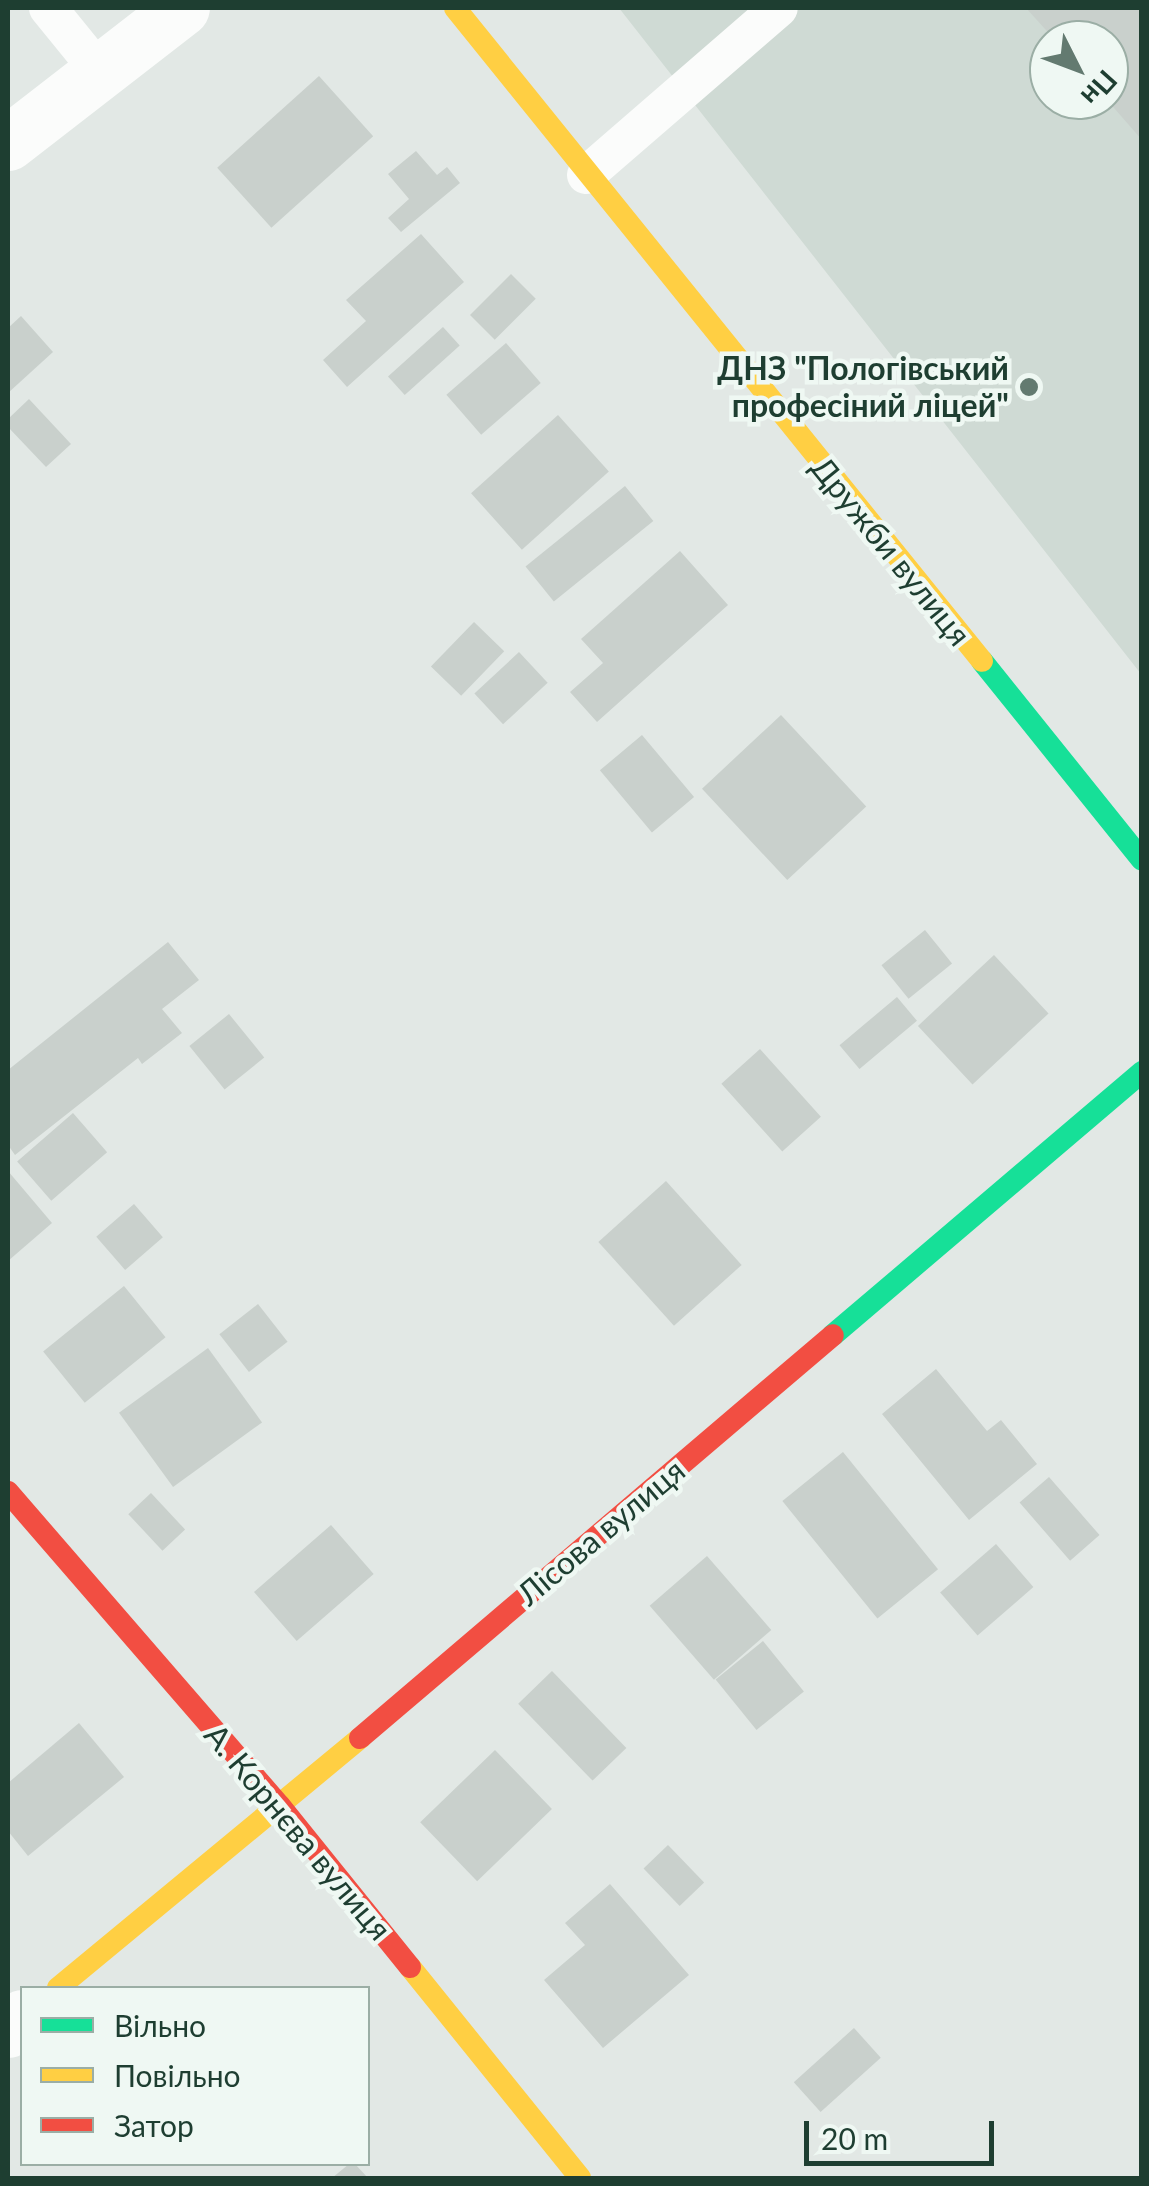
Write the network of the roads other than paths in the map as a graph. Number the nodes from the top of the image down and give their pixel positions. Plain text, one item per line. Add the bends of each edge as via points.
1 (48, 8) edge
2 (182, 8) edge
3 (455, 8) edge
4 (779, 8) edge
5 (100, 72) junction
6 (8, 143) edge
7 (586, 175) junction
8 (1142, 860) edge
9 (1142, 1072) edge
10 (8, 1492) edge
11 (280, 1806) junction
12 (60, 1986) edge
13 (580, 2178) edge

1 - 5 lane
2 - 5 street
3 - 7 street, Дружби вулиця
4 - 7 lane
5 - 6 street
7 - 8 street, Дружби вулиця
9 - 11 street, Лісова вулиця
10 - 11 street, А. Корнєва вулиця
11 - 12 street, Лісова вулиця
11 - 13 street, А. Корнєва вулиця

